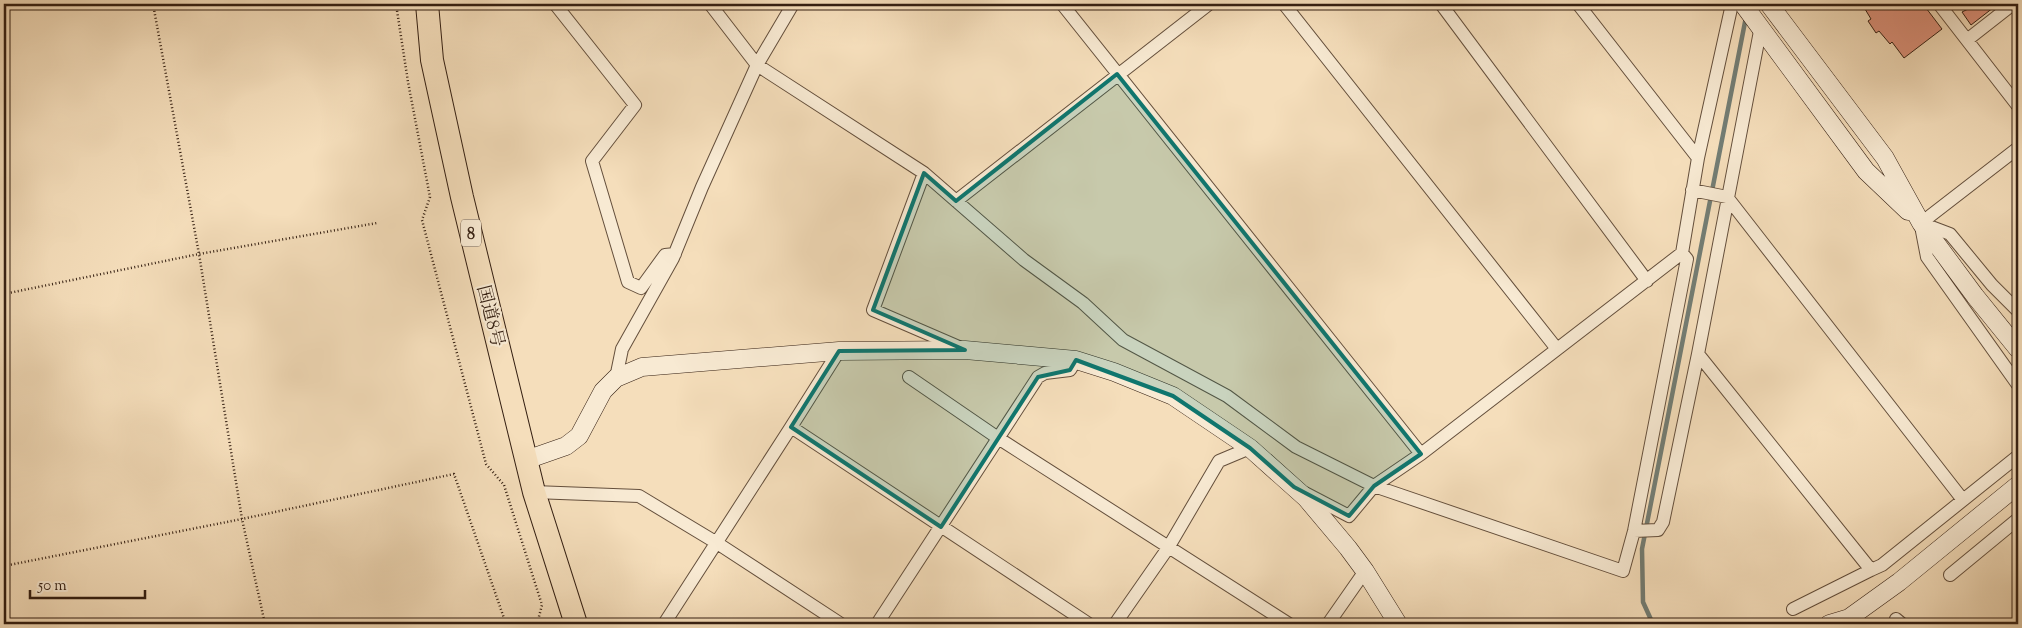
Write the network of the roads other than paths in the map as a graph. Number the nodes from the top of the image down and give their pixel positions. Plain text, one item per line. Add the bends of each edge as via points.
1 (427, 4) edge
2 (555, 4) edge
3 (710, 4) edge
4 (793, 4) edge
5 (1062, 4) edge
6 (1209, 4) edge
7 (1284, 4) edge
8 (1441, 4) edge
9 (1578, 4) edge
10 (1732, 4) edge
11 (1743, 4) edge
12 (1939, 4) edge
13 (2013, 4) edge
14 (1770, 5) edge
15 (1761, 26) junction
16 (1967, 40) junction
17 (756, 66) junction
18 (1117, 74) junction
19 (2018, 106) edge
20 (2018, 148) edge
21 (1698, 158) junction
22 (924, 173) junction
23 (1697, 191) junction
24 (1725, 196) junction
25 (956, 202) junction
26 (1921, 223) junction
27 (1682, 252) junction
28 (675, 254) junction
29 (1647, 280) junction
30 (2018, 311) edge
31 (1557, 349) junction
32 (966, 350) junction
33 (2018, 350) edge
34 (839, 351) junction
35 (1698, 354) junction
36 (1076, 360) junction
37 (909, 377) dead end
38 (616, 378) junction
39 (2018, 385) edge
40 (791, 427) junction
41 (998, 438) junction
42 (1250, 448) junction
43 (1421, 454) junction
44 (2018, 456) edge
45 (526, 460) junction
46 (1374, 486) junction
47 (2018, 486) edge
48 (1294, 488) junction
49 (534, 492) junction
50 (1963, 500) junction
51 (2018, 518) edge
52 (941, 527) junction
53 (1636, 531) junction
54 (717, 543) junction
55 (1168, 548) junction
56 (1870, 570) junction
57 (1365, 571) junction
58 (1950, 575) dead end
59 (1793, 609) dead end
60 (576, 624) edge
61 (664, 624) edge
62 (841, 624) edge
63 (877, 624) edge
64 (1090, 624) edge
65 (1115, 624) edge
66 (1289, 624) edge
67 (1328, 624) edge
68 (1398, 624) edge
69 (1829, 624) edge

1 - 45 highway, 国道8号 / 8 via 432,60
2 - 28 street via 635,105 592,161 628,282 640,288 665,255
3 - 17 street
4 - 17 street
5 - 18 street
6 - 18 street
7 - 31 street
8 - 29 street
9 - 21 street
10 - 21 street
11 - 15 street
12 - 16 street
13 - 16 street
14 - 26 street via 1884,158
15 - 24 street
15 - 26 street via 1866,170
16 - 19 street
17 - 22 street
17 - 28 street
18 - 25 street
18 - 43 street
20 - 26 street
21 - 23 street
22 - 25 street
22 - 32 street via 873,310
23 - 24 street
23 - 27 street
24 - 35 street
24 - 50 street
25 - 46 street via 1123,340 1227,396 1296,447
26 - 30 street via 1950,234
26 - 33 street
26 - 39 street via 1927,257
27 - 29 street
27 - 53 street via 1687,259
28 - 38 street via 622,350
29 - 31 street
31 - 43 street
32 - 34 street
32 - 36 street
34 - 38 street via 642,367
34 - 40 street
35 - 53 street via 1663,522 1658,530
35 - 56 street
36 - 41 street via 1070,370 1044,373 1038,377
36 - 42 street via 1172,396
37 - 41 street
38 - 45 street via 603,391 579,436 566,446
40 - 52 street
40 - 54 street
41 - 52 street
41 - 55 street
42 - 48 street
42 - 55 street via 1219,461
43 - 46 street
44 - 50 street
45 - 49 highway, 国道8号 / 8
46 - 48 street via 1349,516
46 - 53 street via 1623,571
47 - 69 street via 1892,587 1848,618
48 - 57 street via 1318,512
49 - 54 street via 639,496
49 - 60 highway, 国道8号 / 8
50 - 56 street via 1882,565
51 - 58 street
52 - 63 street
52 - 64 street
54 - 61 street
54 - 62 street
55 - 65 street
55 - 66 street
56 - 59 street
57 - 67 street
57 - 68 street

